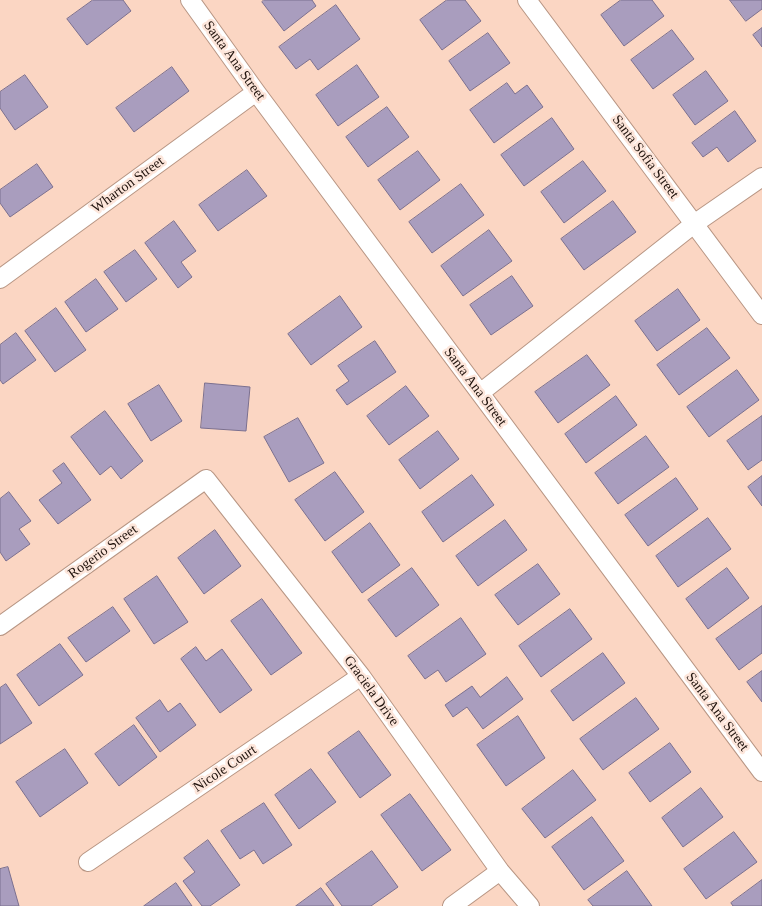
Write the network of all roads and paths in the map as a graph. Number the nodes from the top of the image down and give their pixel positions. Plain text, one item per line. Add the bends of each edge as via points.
1 (190, 0) edge
2 (527, 0) edge
3 (256, 92) junction
4 (762, 177) edge
5 (694, 224) junction
6 (0, 279) edge
7 (762, 315) edge
8 (480, 393) junction
9 (206, 479) joint
10 (0, 626) edge
11 (361, 676) junction
12 (762, 772) edge
13 (88, 862) dead end
14 (500, 871) junction
15 (452, 906) edge
16 (530, 906) edge

1 - 3 street, Santa Ana Street
2 - 5 street, Santa Sofia Street
3 - 6 street, Wharton Street
3 - 8 street, Santa Ana Street
4 - 5 street
5 - 7 street, Santa Sofia Street
5 - 8 street
8 - 12 street, Santa Ana Street
9 - 10 street, Rogerio Street
9 - 11 street, Graciela Drive
11 - 13 street, Nicole Court
11 - 14 street, Graciela Drive
14 - 15 street
14 - 16 street, Graciela Drive

